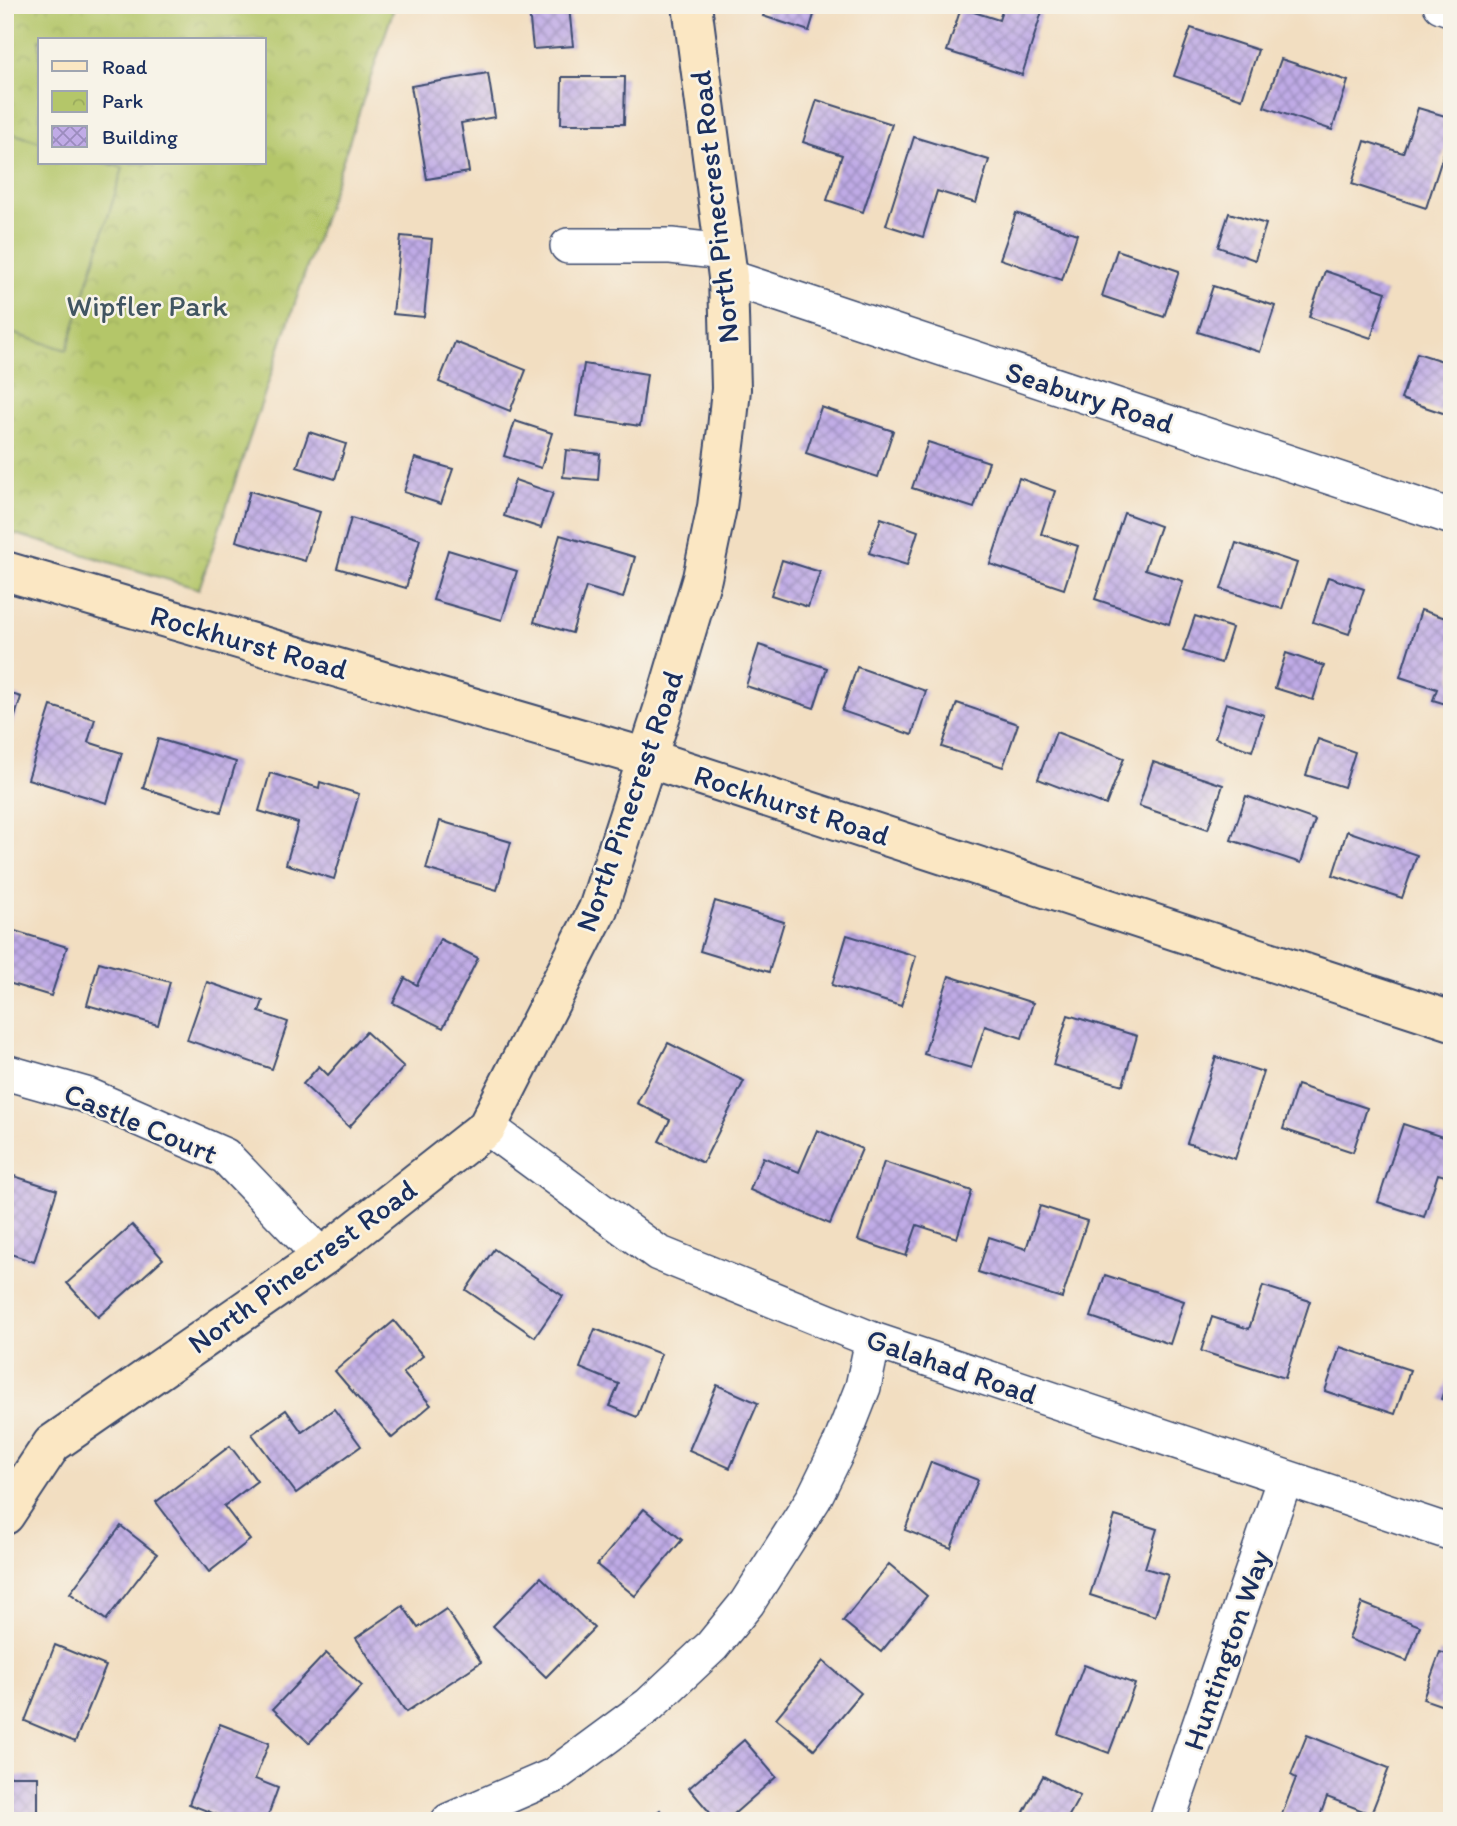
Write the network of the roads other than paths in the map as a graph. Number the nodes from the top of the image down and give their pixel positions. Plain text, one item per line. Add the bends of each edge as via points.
1 (692, 5) edge
2 (1441, 5) edge
3 (1452, 9) edge
4 (568, 246) dead end
5 (726, 265) junction
6 (1452, 517) edge
7 (5, 571) edge
8 (647, 758) junction
9 (1452, 1021) edge
10 (5, 1072) edge
11 (487, 1126) junction
12 (322, 1257) junction
13 (873, 1340) junction
14 (1285, 1478) junction
15 (5, 1515) edge
16 (1452, 1533) edge
17 (449, 1821) edge
18 (1167, 1821) edge

1 - 5 street, North Pinecrest Road
2 - 3 street
4 - 5 street, Seabury Road via 671,246
5 - 6 street, Seabury Road
5 - 8 street, North Pinecrest Road via 731,389 717,507 702,578
7 - 8 street, Rockhurst Road
8 - 9 street, Rockhurst Road
8 - 11 street, North Pinecrest Road via 598,909
10 - 12 street, Castle Court via 86,1096 225,1156
11 - 12 street, North Pinecrest Road
11 - 13 street, Galahad Road via 659,1253
12 - 15 street, North Pinecrest Road via 52,1444
13 - 14 street, Galahad Road
13 - 17 street via 863,1387 814,1498 747,1603 712,1646 649,1705 553,1776
14 - 16 street, Galahad Road
14 - 18 street, Huntington Way

